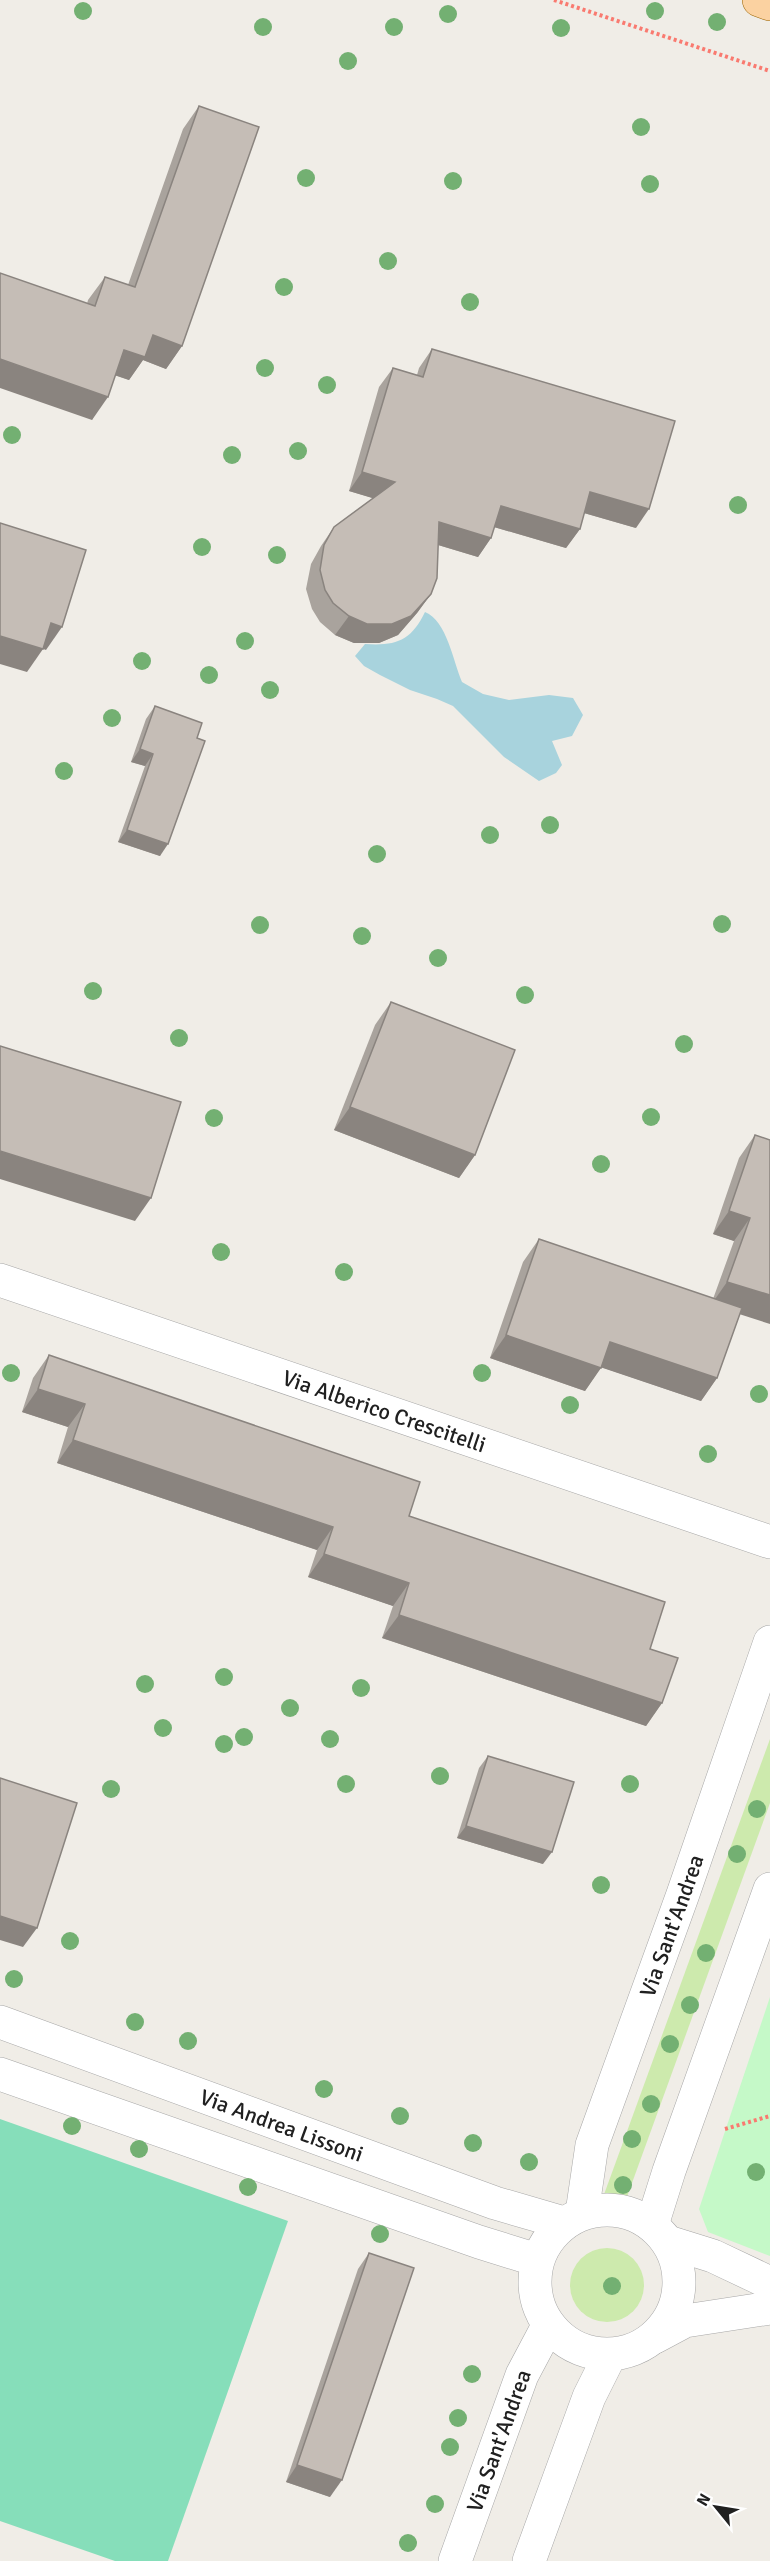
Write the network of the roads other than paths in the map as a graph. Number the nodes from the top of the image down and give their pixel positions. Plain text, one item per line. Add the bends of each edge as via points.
1 (759, 0) edge
2 (770, 4) edge
3 (0, 1280) edge
4 (770, 1542) edge
5 (770, 1642) edge
6 (770, 1889) edge
7 (0, 2022) edge
8 (0, 2074) edge
9 (573, 2218) junction
10 (660, 2234) junction
11 (537, 2260) junction
12 (770, 2283) edge
13 (770, 2308) edge
14 (548, 2326) junction
15 (646, 2343) junction
16 (610, 2355) junction
17 (455, 2561) edge
18 (529, 2561) edge

1 - 2 main road
3 - 4 street, Via Alberico Crescitelli
5 - 9 street, Via Sant'Andrea via 592,2145
6 - 10 street via 669,2171
7 - 9 street, Via Andrea Lissoni via 495,2203
8 - 11 street, Via Andrea Lissoni
9 - 10 street via 606,2209 630,2213
9 - 11 street via 548,2239
10 - 12 street
10 - 15 street via 677,2264 679,2287 663,2328
11 - 14 street via 537,2305
13 - 15 street via 685,2321
14 - 16 street via 575,2348
14 - 17 street, Via Sant'Andrea via 522,2375
15 - 16 street
16 - 18 street via 589,2397

